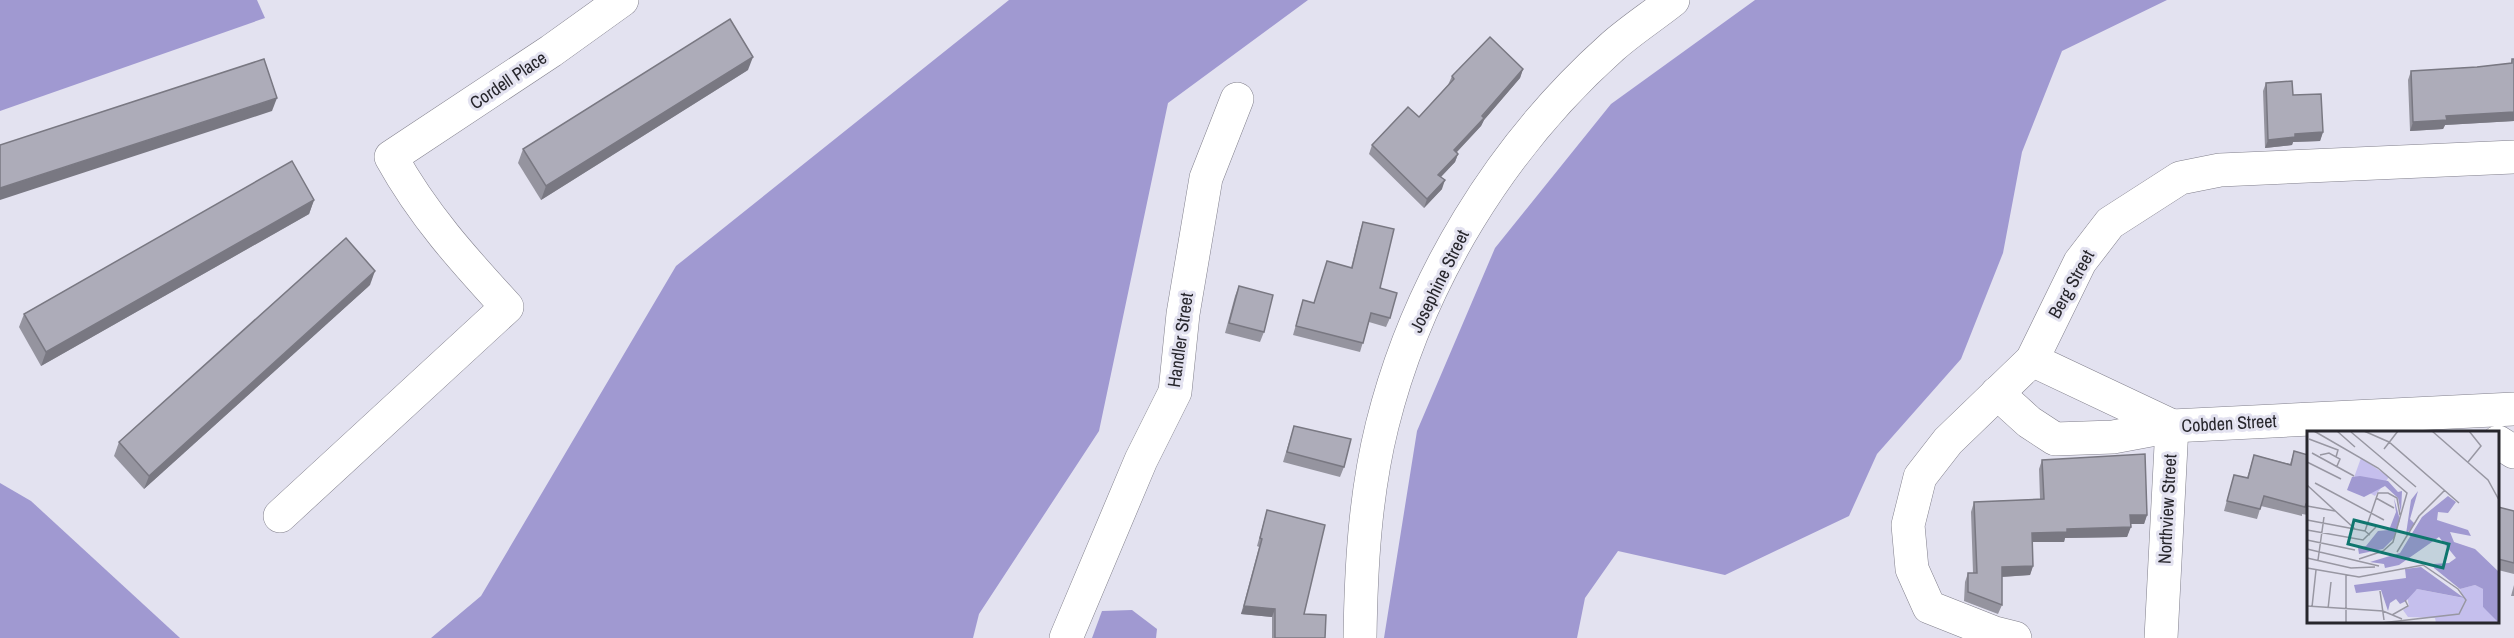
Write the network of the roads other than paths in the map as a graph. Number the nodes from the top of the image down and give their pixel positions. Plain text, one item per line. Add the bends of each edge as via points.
1 (622, 0) edge
2 (1673, 0) edge
3 (1237, 99) dead end
4 (2514, 157) edge
5 (2032, 360) junction
6 (1997, 393) junction
7 (2514, 409) edge
8 (2449, 412) junction
9 (2172, 426) junction
10 (2480, 431) edge
11 (2499, 443) edge
12 (2514, 452) edge
13 (280, 516) dead end
14 (1066, 638) edge
15 (1360, 638) edge
16 (2015, 638) edge
17 (2160, 638) edge

1 - 13 street, Cordell Place via 391,157 446,240 507,307
2 - 15 street, Josephine Street via 1613,46 1562,95 1478,205 1431,289 1382,426 1361,574
3 - 14 street, Handler Street via 1206,178 1183,314 1175,392 1141,460
4 - 5 street, Berg Street via 2220,170 2180,178 2110,223 2080,262
5 - 6 street, Berg Street
5 - 9 street
6 - 9 street, Cobden Street via 2055,439 2113,437
6 - 16 street, Berg Street via 1948,441 1920,477 1908,525 1912,569 1929,608
7 - 8 street, Cobden Street
8 - 9 street, Cobden Street
8 - 10 street
9 - 17 street, Northview Street
11 - 12 street

